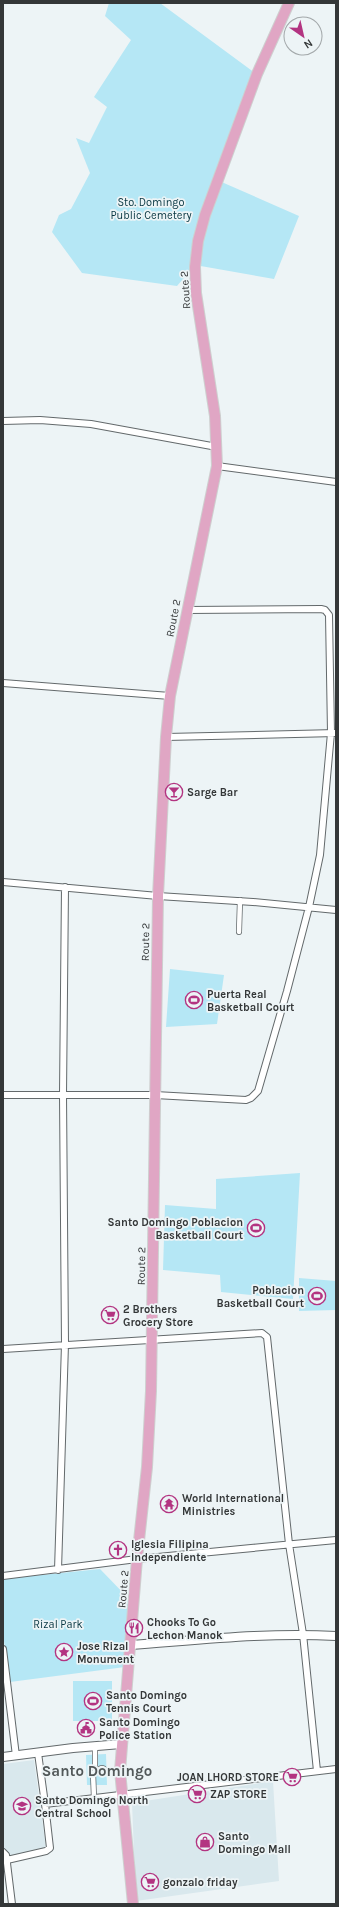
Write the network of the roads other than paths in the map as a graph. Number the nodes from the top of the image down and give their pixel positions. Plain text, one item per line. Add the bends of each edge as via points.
1 (289, 3) edge
2 (3, 421) edge
3 (217, 447) junction
4 (217, 466) junction
5 (336, 482) edge
6 (187, 610) junction
7 (3, 683) edge
8 (170, 696) junction
9 (334, 733) edge
10 (166, 737) junction
11 (3, 882) edge
12 (65, 887) junction
13 (158, 896) junction
14 (240, 900) junction
15 (309, 907) junction
16 (336, 910) edge
17 (239, 932) dead end
18 (3, 1095) edge
19 (63, 1095) junction
20 (155, 1095) junction
21 (152, 1341) junction
22 (65, 1344) junction
23 (3, 1349) edge
24 (336, 1540) edge
25 (289, 1544) junction
26 (137, 1559) junction
27 (58, 1570) junction
28 (3, 1576) edge
29 (303, 1634) junction
30 (336, 1636) edge
31 (130, 1645) junction
32 (3, 1649) edge
33 (121, 1744) junction
34 (93, 1746) junction
35 (38, 1753) junction
36 (16, 1756) junction
37 (3, 1757) edge
38 (336, 1768) edge
39 (95, 1771) junction
40 (120, 1771) junction
41 (317, 1771) junction
42 (121, 1795) junction
43 (95, 1798) junction
44 (45, 1804) junction
45 (3, 1852) edge
46 (7, 1860) junction
47 (12, 1904) edge
48 (133, 1904) edge

1 - 3 highway, Route 2 via 274,32 205,215 198,241 196,292 215,416
2 - 3 street via 40,420 91,424
3 - 4 highway, Route 2
4 - 5 street
4 - 6 highway, Route 2
6 - 8 highway, Route 2
6 - 9 street via 325,610 329,615
7 - 8 street
8 - 10 highway, Route 2
9 - 10 street
9 - 15 street via 320,855
10 - 13 highway, Route 2
11 - 12 street
12 - 13 street
12 - 19 street
13 - 14 street
13 - 20 highway, Route 2
14 - 15 street
14 - 17 street
15 - 16 street
15 - 20 street via 279,1023 256,1095 246,1100
18 - 19 street
19 - 20 street
19 - 22 street
20 - 21 highway, Route 2
21 - 22 street
21 - 25 street via 262,1333 267,1337
21 - 26 highway, Route 2 via 147,1466
22 - 23 street
22 - 27 street
24 - 25 street
25 - 26 street
25 - 29 street
26 - 27 street
26 - 31 highway, Route 2
27 - 28 street
29 - 30 street
29 - 31 street
29 - 41 street
31 - 33 highway, Route 2
32 - 36 street
33 - 34 street
33 - 40 highway, Route 2
34 - 35 street
34 - 39 street
35 - 36 street
35 - 44 street
36 - 37 street
38 - 41 street
39 - 40 street via 102,1774 105,1770
39 - 43 street
40 - 42 highway, Route 2
41 - 42 street
42 - 43 street
42 - 48 highway, Route 2
43 - 44 street
44 - 46 street via 50,1848
45 - 46 street
46 - 47 street

